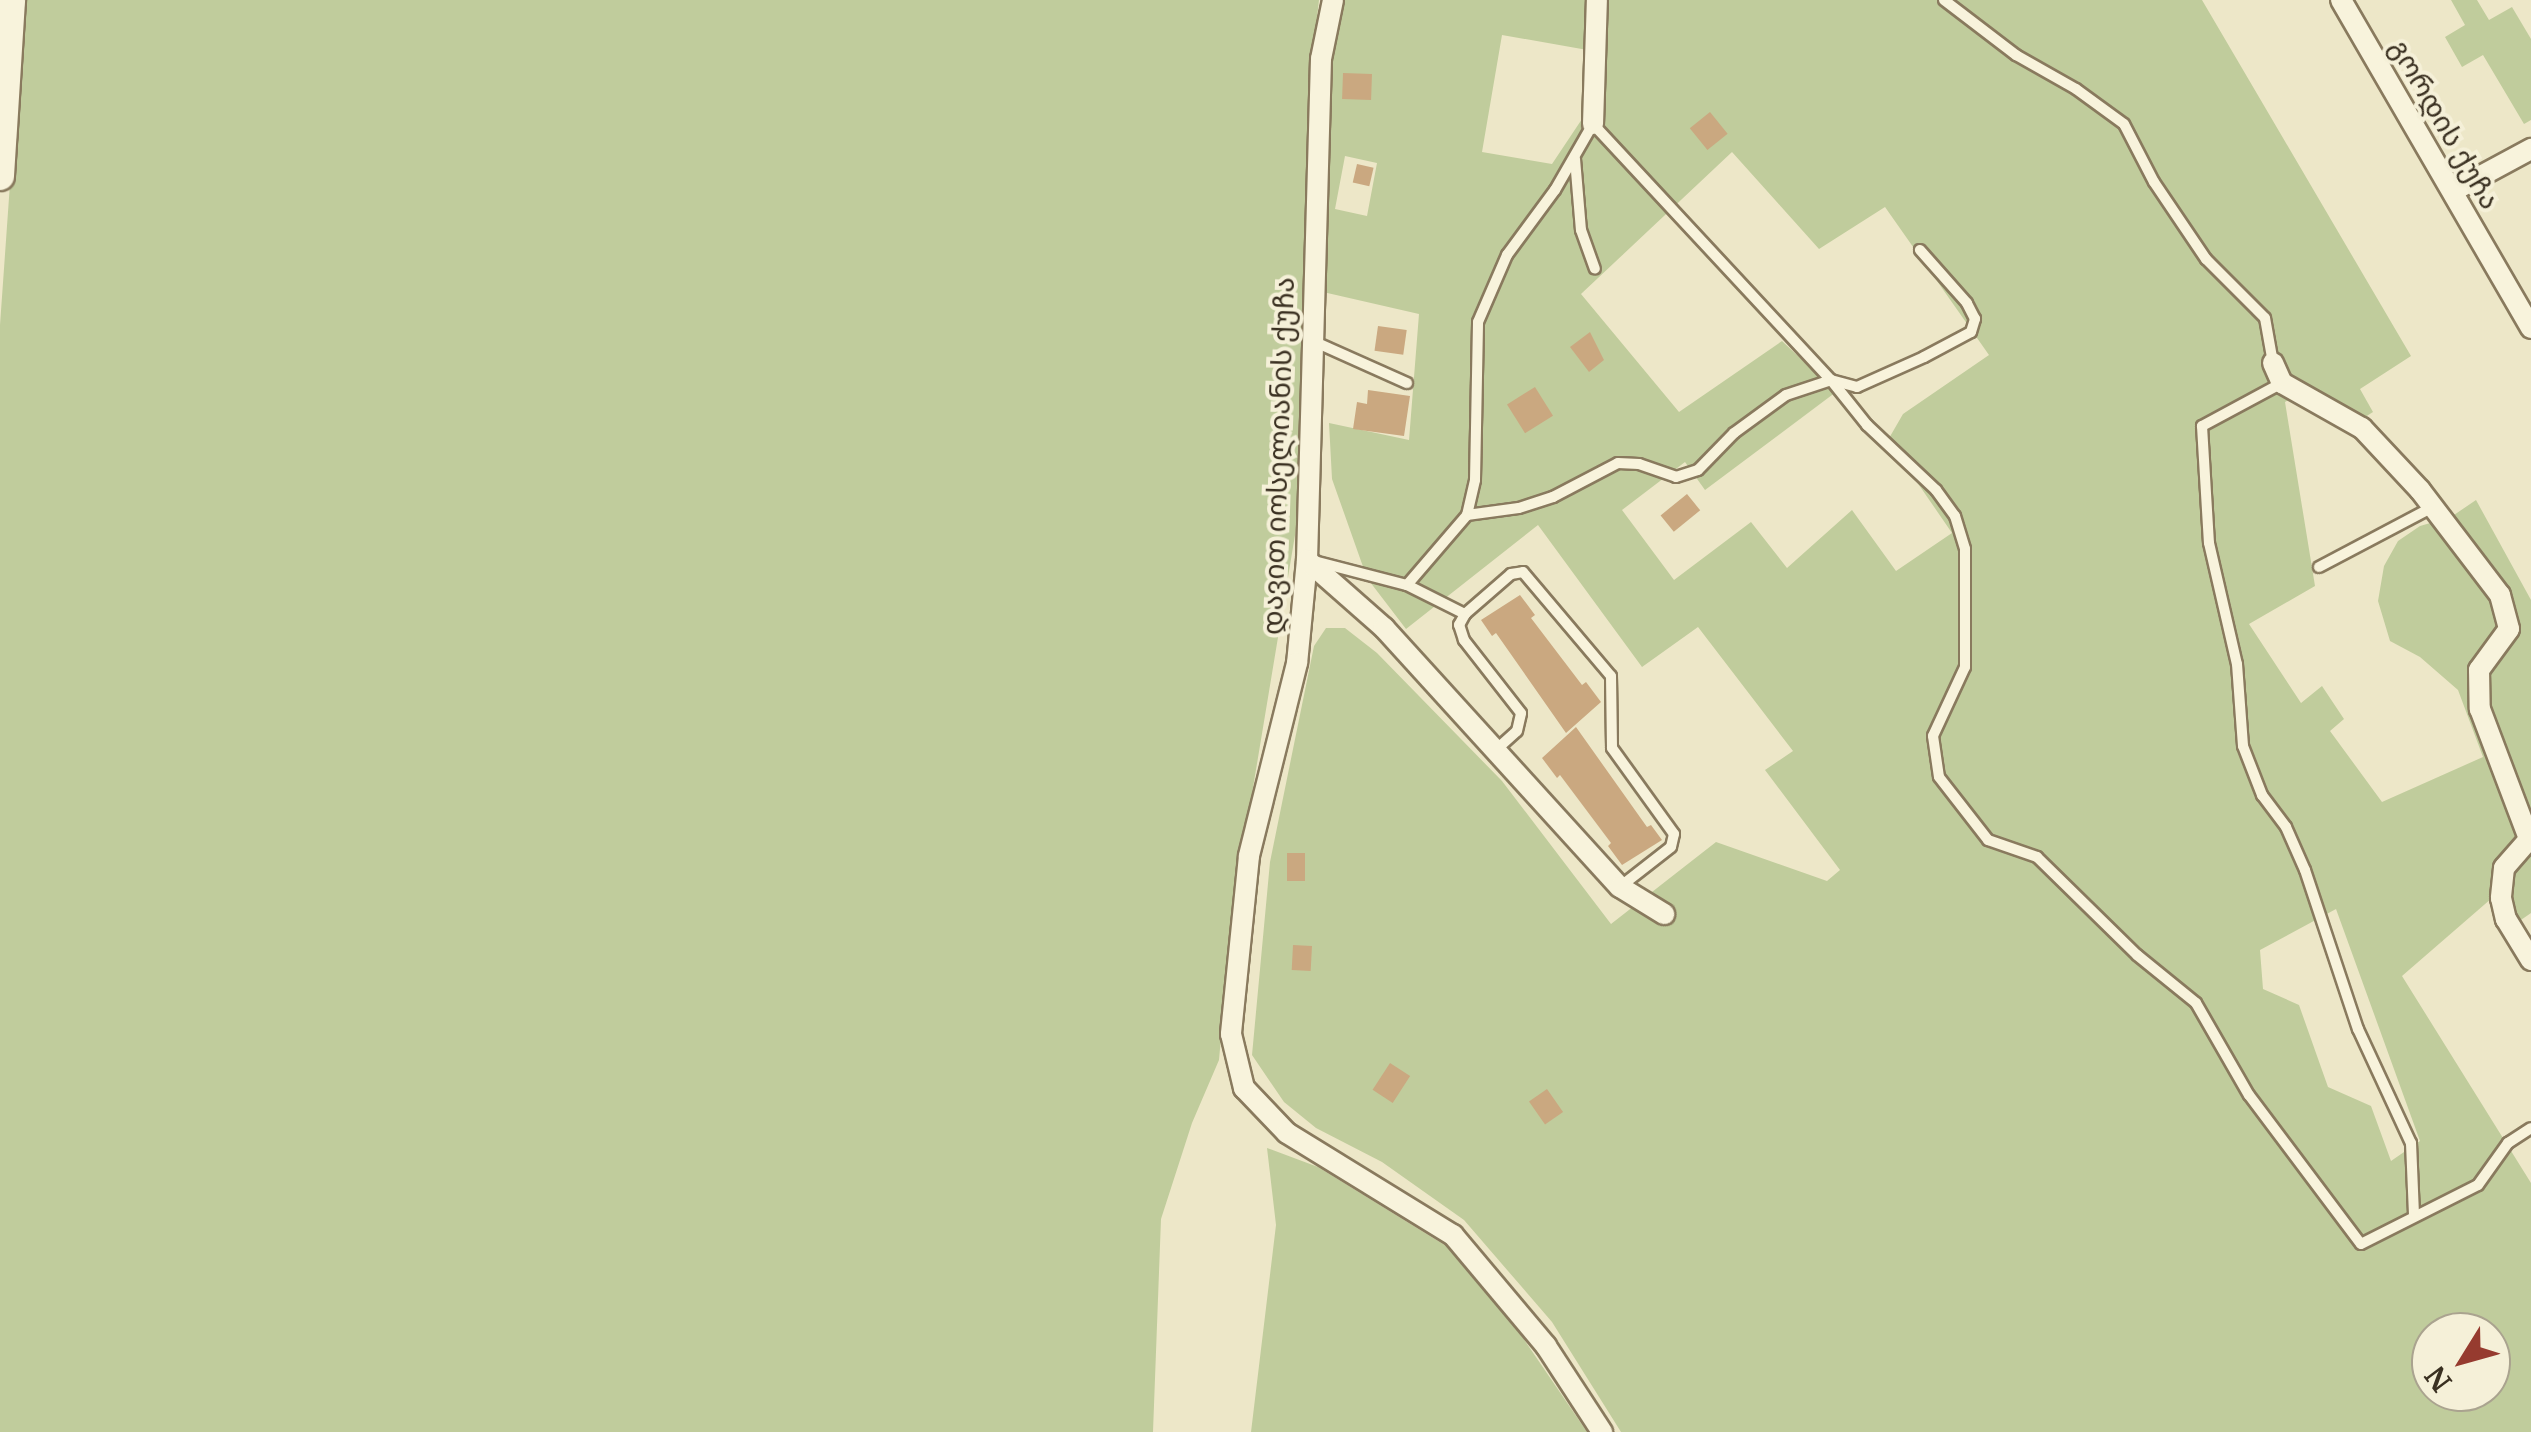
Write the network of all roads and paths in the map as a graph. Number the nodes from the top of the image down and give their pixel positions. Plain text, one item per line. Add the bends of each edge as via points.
1 (11, 0) edge
2 (1333, 0) edge
3 (1597, 0) edge
4 (1944, 0) edge
5 (2341, 0) edge
6 (1593, 124) junction
7 (2531, 149) edge
8 (1575, 158) junction
9 (0, 176) edge
10 (2452, 192) junction
11 (1920, 250) dead end
12 (1595, 269) dead end
13 (2531, 328) edge
14 (1312, 341) junction
15 (2277, 373) junction
16 (1831, 380) junction
17 (1407, 383) dead end
18 (2433, 507) junction
19 (1467, 515) junction
20 (1307, 560) junction
21 (2319, 567) dead end
22 (1406, 585) junction
23 (1465, 614) junction
24 (1498, 748) junction
25 (2530, 838) edge
26 (1620, 887) junction
27 (1664, 914) dead end
28 (2531, 960) edge
29 (2531, 1128) edge
30 (2414, 1214) junction
31 (1602, 1432) edge

1 - 9 main road
2 - 14 street, დავით იოსელიანის ქუჩა via 1320,59
3 - 6 street
4 - 15 lane via 2124,124 2206,259 2265,318
5 - 10 street, გორდის ქუჩა
6 - 8 lane
6 - 16 lane
7 - 10 street
8 - 12 lane via 1582,230
8 - 19 lane via 1507,254 1478,322 1475,480
10 - 13 street, გორდის ქუჩა
11 - 16 lane via 1968,303 1975,319 1971,332 1858,387
14 - 17 lane
14 - 20 street, დავით იოსელიანის ქუჩა
15 - 18 street via 2330,414 2362,428
15 - 30 lane via 2202,426 2209,543 2236,664 2242,746 2305,870 2358,1029 2411,1143
16 - 19 lane via 1786,395 1698,470 1676,477 1618,462 1553,497
16 - 30 lane via 1867,425 1936,490 1965,549 1965,666 1932,736 1939,777 1988,840 2036,857 2196,1003 2249,1095 2361,1244
18 - 21 lane
18 - 25 street via 2500,595 2509,629 2479,670 2480,709
19 - 22 lane
20 - 22 lane
20 - 24 street via 1384,628
20 - 31 street, დავით იოსელიანის ქუჩა via 1297,663 1249,856 1230,1034 1244,1088 1287,1134 1453,1235 1546,1346
22 - 23 lane
23 - 24 lane via 1459,626 1464,640 1520,713 1517,731
23 - 26 lane via 1522,572 1611,676 1612,748 1674,834 1671,847
24 - 26 street
25 - 28 street via 2504,868 2501,898
26 - 27 street
29 - 30 lane via 2508,1143 2478,1185

